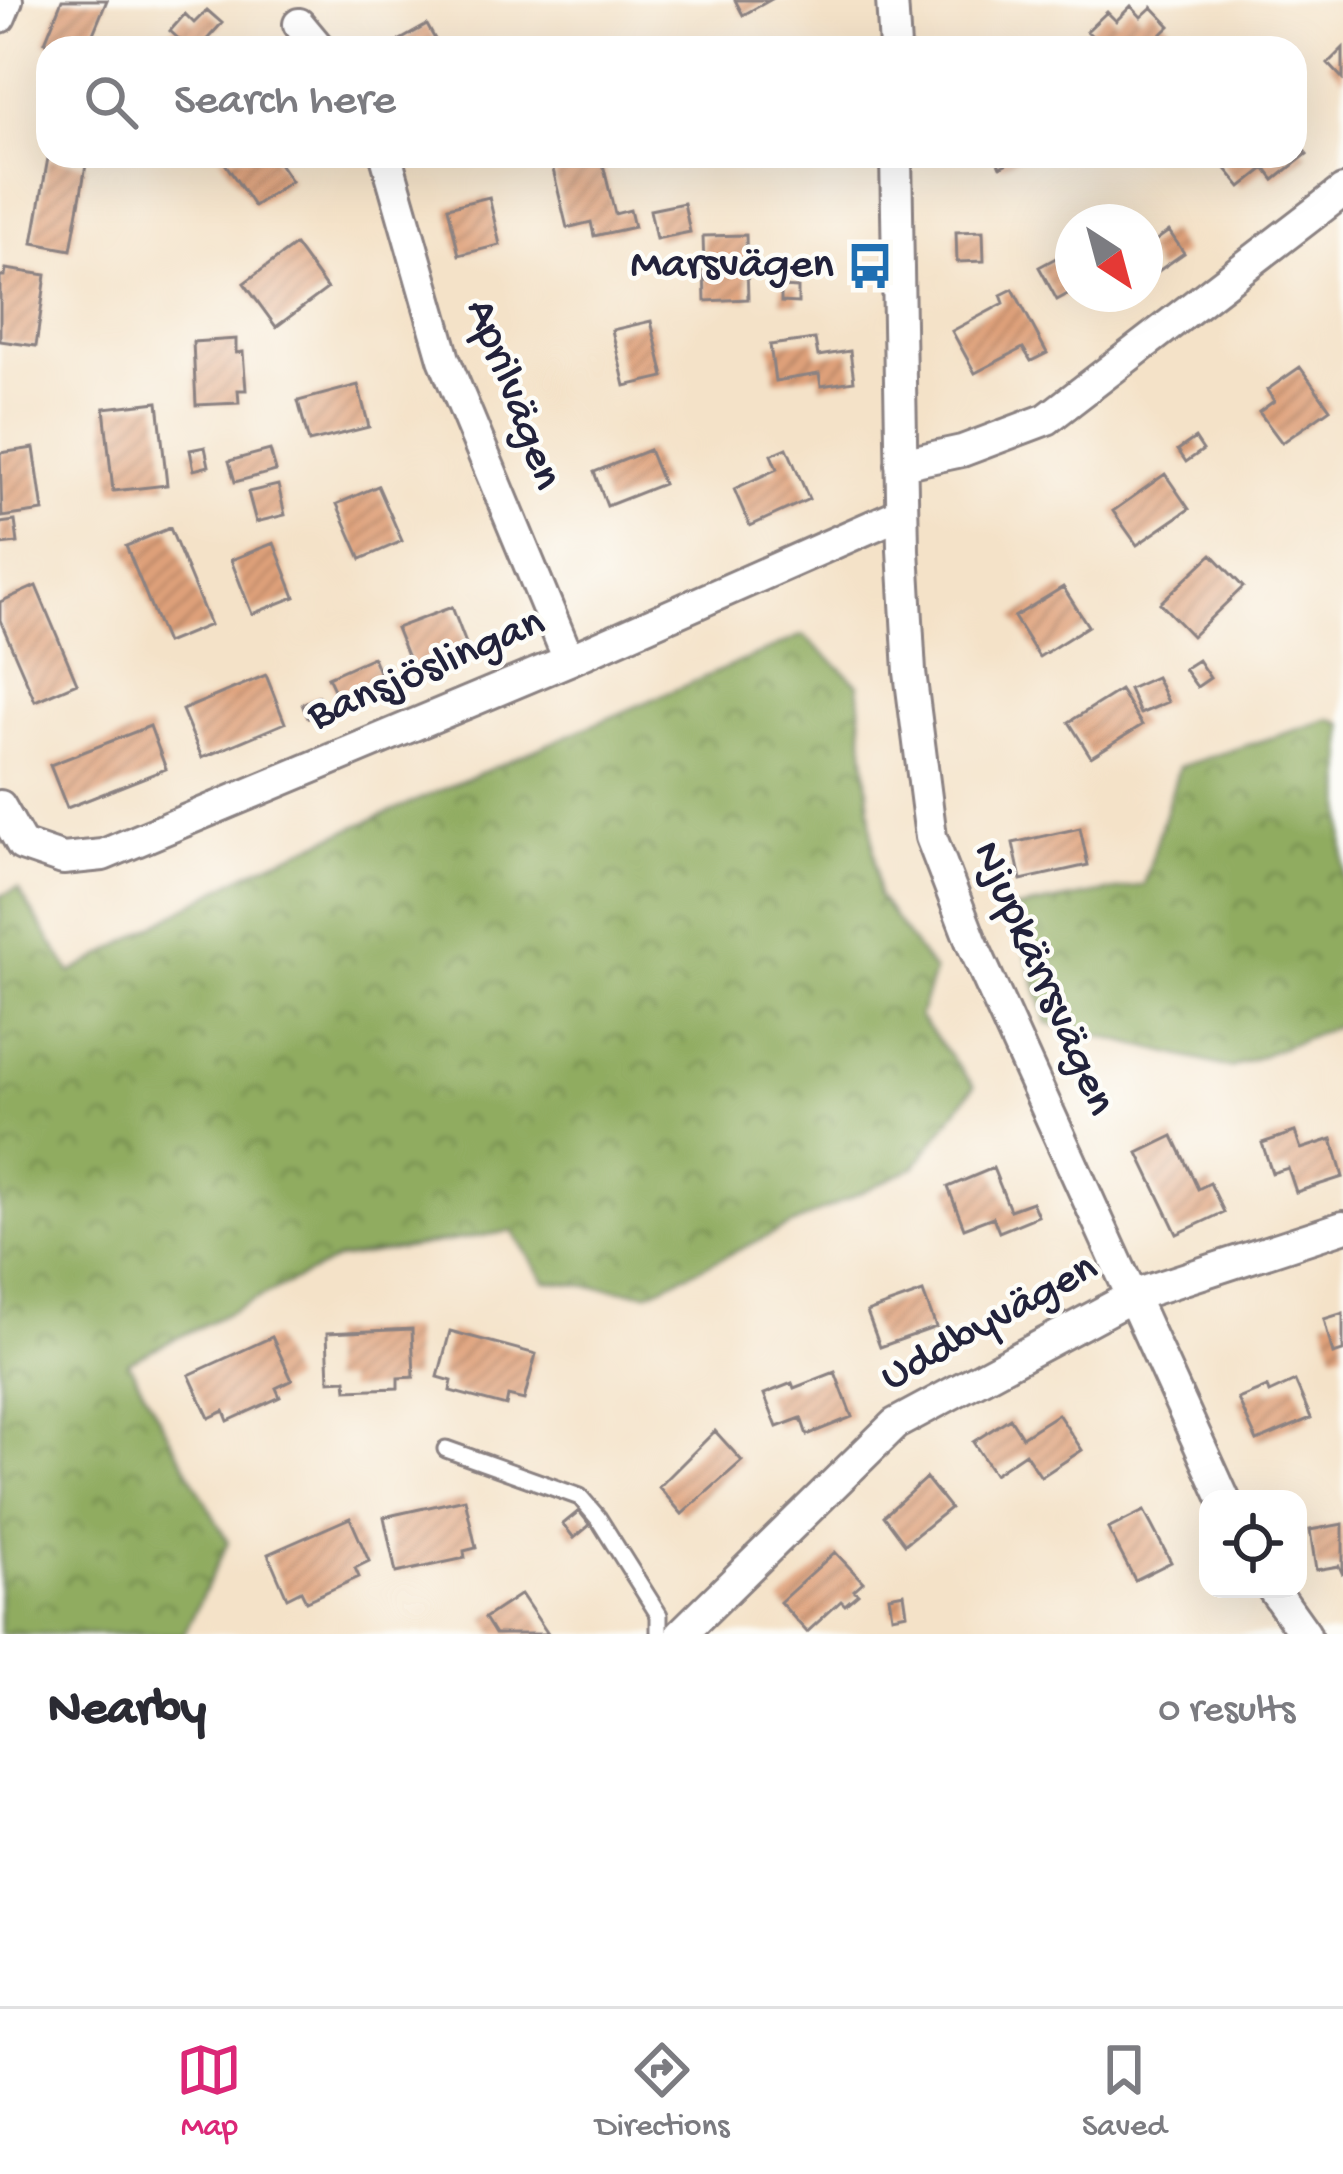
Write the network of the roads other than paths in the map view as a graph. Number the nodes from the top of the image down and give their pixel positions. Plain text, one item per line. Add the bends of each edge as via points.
1 (7, 0) edge
2 (892, 0) edge
3 (0, 17) edge
4 (894, 36) edge
5 (389, 168) edge
6 (896, 168) edge
7 (1343, 191) edge
8 (901, 464) junction
9 (902, 513) junction
10 (569, 660) junction
11 (4, 824) edge
12 (1343, 1227) edge
13 (1135, 1295) junction
14 (446, 1449) dead end
15 (1220, 1490) edge
16 (1280, 1598) edge
17 (659, 1634) edge
18 (682, 1634) edge
19 (1305, 1634) edge

1 - 3 street
2 - 4 street
5 - 10 street, Aprilvägen via 444,359
6 - 8 street
7 - 8 street via 1047,419
8 - 9 street, Njupkärrsvägen
9 - 10 street, Bansjöslingan
9 - 13 street, Njupkärrsvägen via 910,672 931,837 970,941
10 - 11 street, Bansjöslingan via 103,855 63,859 22,845
12 - 13 street, Uddbyvägen
13 - 15 street, Njupkärrsvägen
13 - 18 street, Uddbyvägen via 895,1424
14 - 17 lane via 580,1497 659,1615
16 - 19 street

